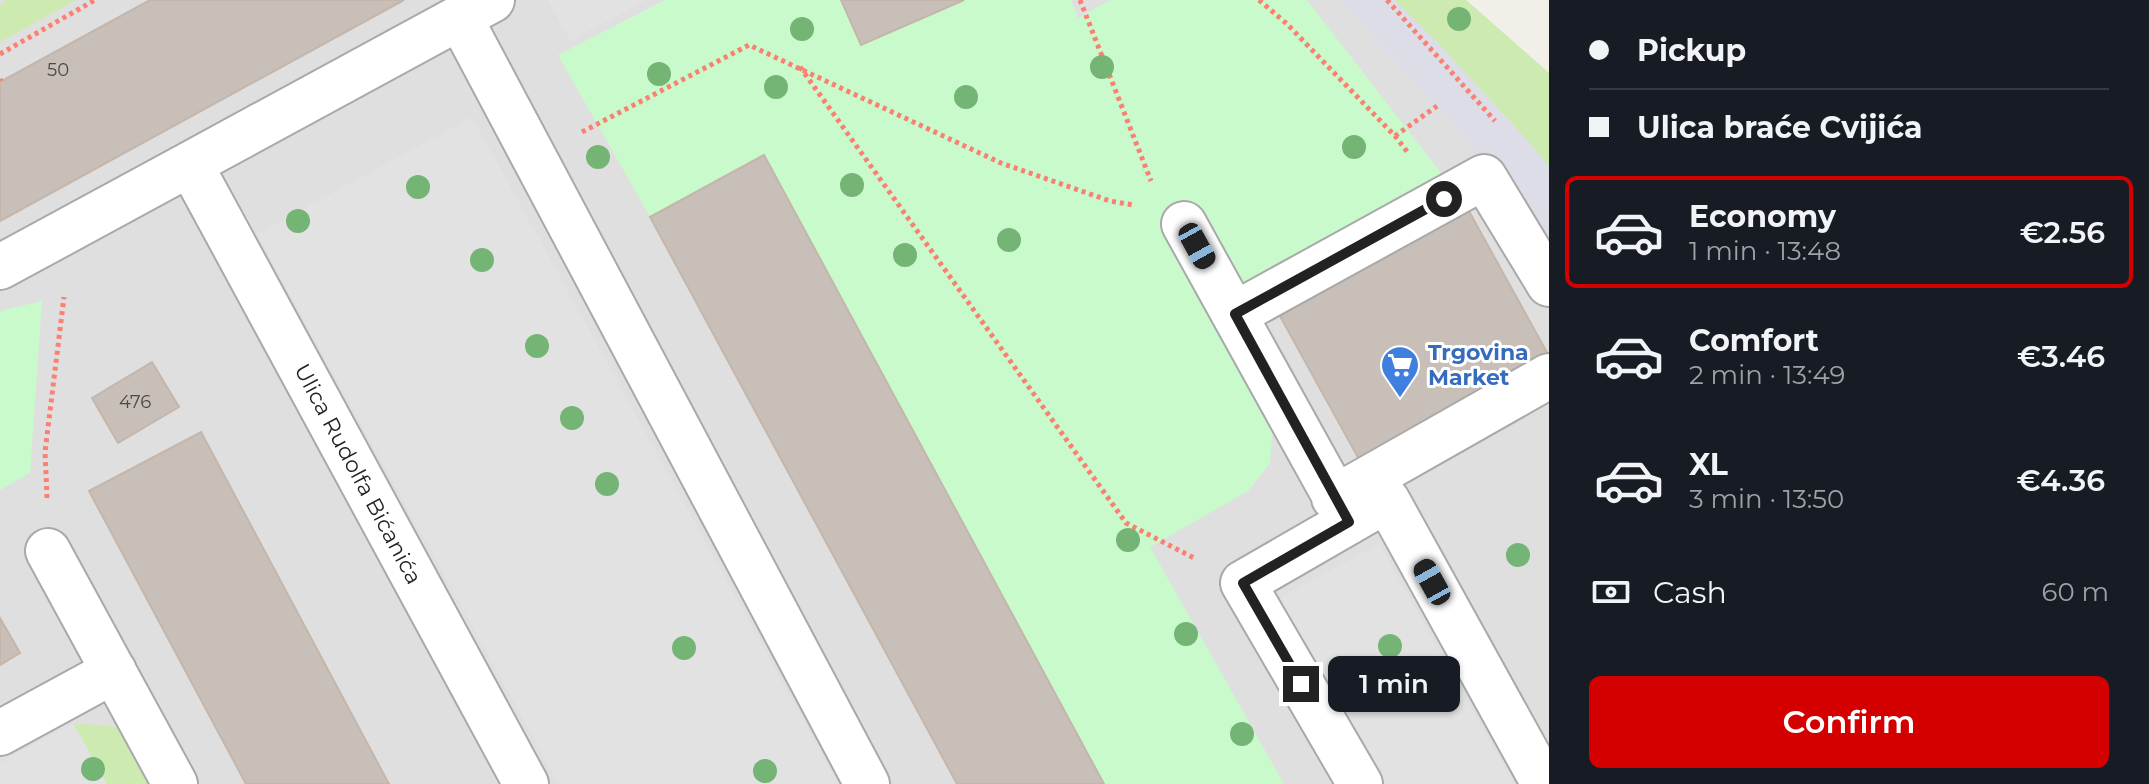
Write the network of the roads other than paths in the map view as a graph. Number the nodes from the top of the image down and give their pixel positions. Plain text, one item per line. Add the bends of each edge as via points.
1 (476, 9) edge
2 (190, 164) junction
3 (1173, 217) road end
4 (0, 267) edge
5 (1549, 284) edge
6 (1235, 314) junction
7 (1549, 376) edge
8 (1342, 510) junction
9 (48, 551) road end
10 (114, 671) junction
11 (0, 733) edge
12 (175, 784) edge
13 (526, 784) edge
14 (867, 784) edge
15 (1360, 784) edge
16 (1544, 784) edge

1 - 2 street
1 - 14 street
2 - 4 street
2 - 13 street, Ulica Rudolfa Bićanića
3 - 6 street
5 - 6 street via 1484,177
6 - 8 street
7 - 8 street
8 - 15 street via 1243,583
8 - 16 street via 1387,500
9 - 10 street
10 - 11 street
10 - 12 street

